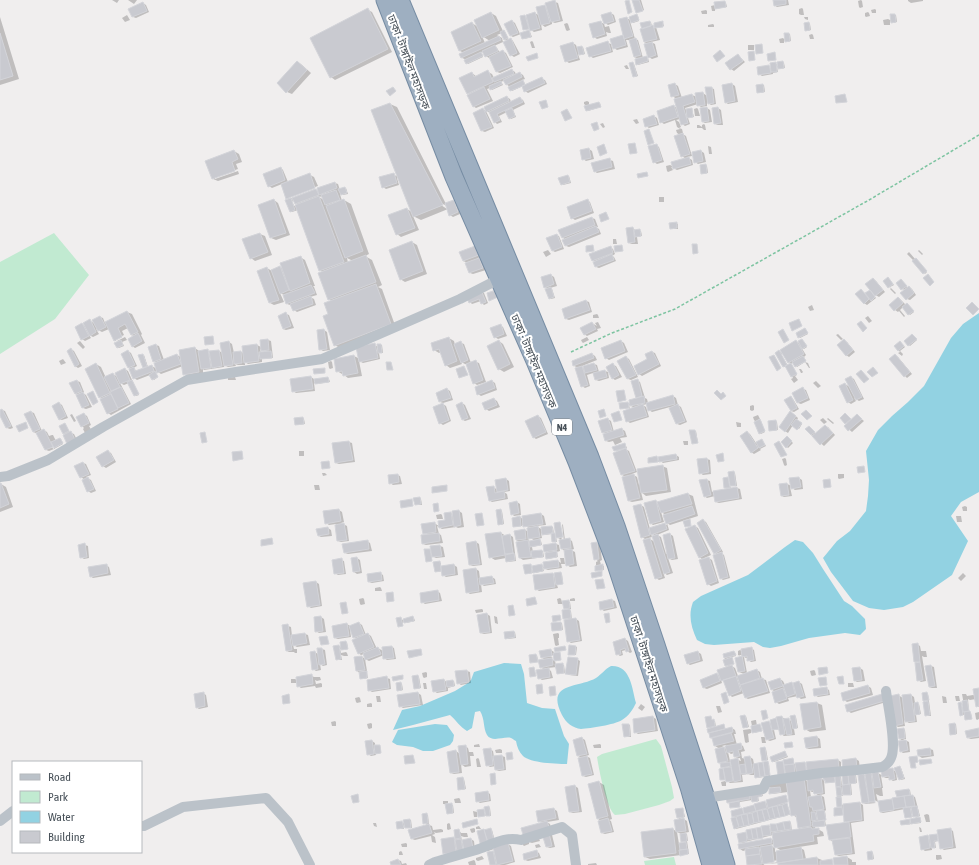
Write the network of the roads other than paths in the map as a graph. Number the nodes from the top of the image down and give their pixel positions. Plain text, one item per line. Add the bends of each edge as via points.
1 (385, 0) edge
2 (400, 0) edge
3 (439, 115) junction
4 (499, 279) junction
5 (0, 478) edge
6 (886, 691) dead end
7 (706, 798) junction
8 (12, 812) edge
9 (0, 821) edge
10 (142, 826) edge
11 (310, 865) edge
12 (429, 865) edge
13 (576, 865) edge
14 (711, 865) edge
15 (726, 865) edge

1 - 3 highway, ঢাকা - টাঙ্গাইল মহাসড়ক / N4
2 - 3 highway, ঢাকা - টাঙ্গাইল মহাসড়ক / N4
3 - 4 highway, ঢাকা - টাঙ্গাইল মহাসড়ক / N4 via 454,176
3 - 7 highway, ঢাকা - টাঙ্গাইল মহাসড়ক / N4 via 590,457 616,526
4 - 5 street via 460,299 322,359 187,380 48,460
4 - 14 highway, ঢাকা - টাঙ্গাইল মহাসড়ক / N4 via 577,462 616,564 689,787
6 - 7 street via 893,742 891,759 882,767 767,781 763,789
7 - 15 highway, ঢাকা - টাঙ্গাইল মহাসড়ক / N4
8 - 9 street
10 - 11 street via 183,807 266,798 288,822
12 - 13 street via 503,839 521,840 562,827 572,835

